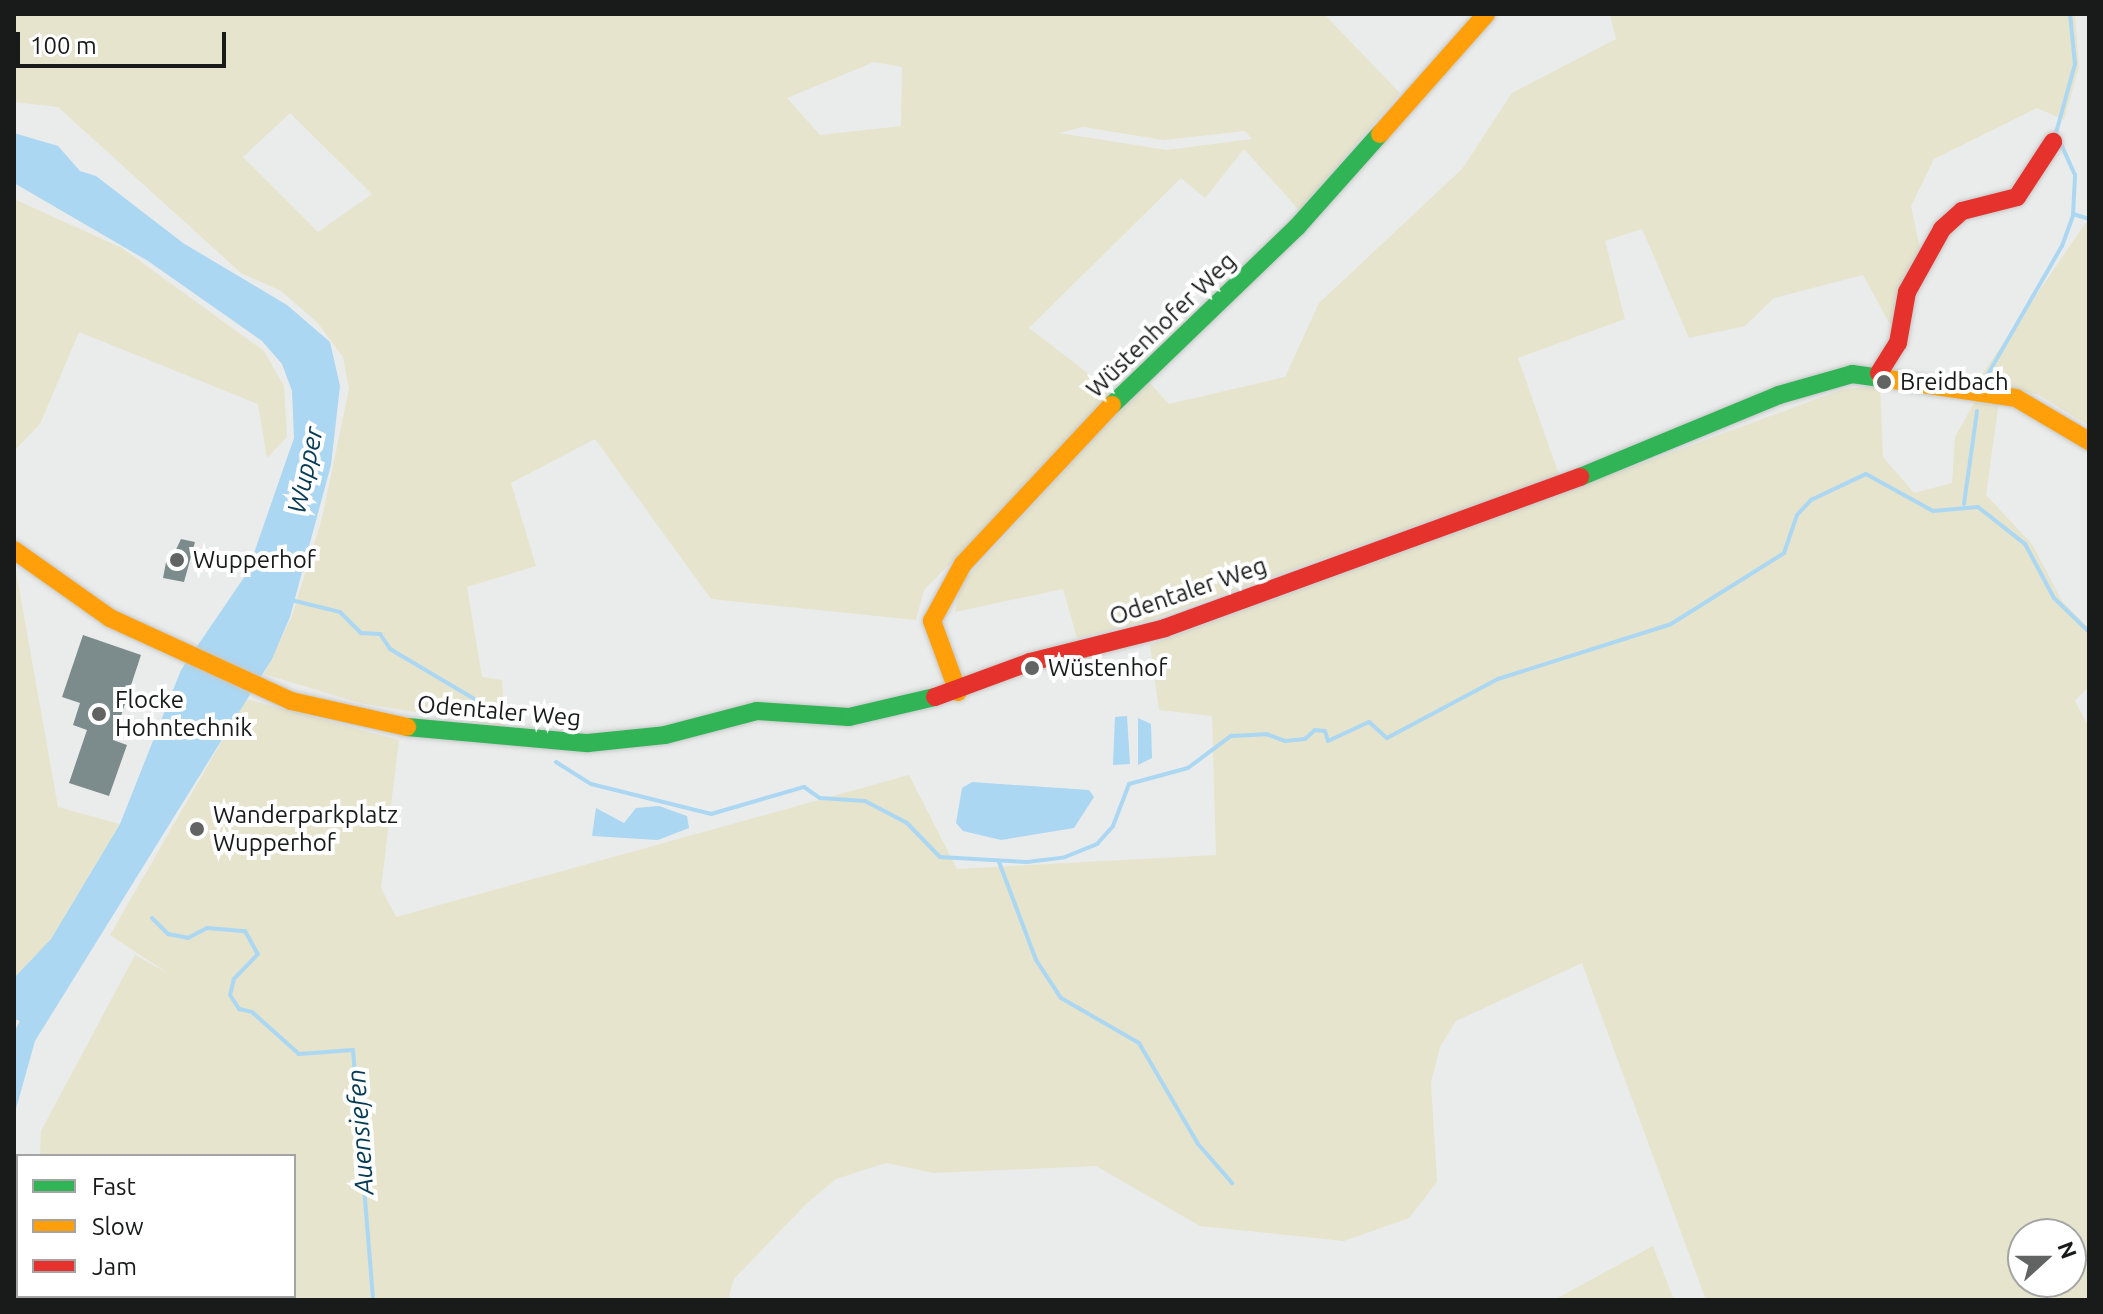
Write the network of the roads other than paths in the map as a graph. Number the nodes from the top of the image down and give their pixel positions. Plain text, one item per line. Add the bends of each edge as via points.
1 (1486, 14) edge
2 (2053, 142) dead end
3 (1879, 373) junction
4 (2089, 441) edge
5 (14, 550) edge
6 (958, 692) junction

1 - 6 main road, Wüstenhofer Weg via 1297,227 1097,420 963,564 932,621
2 - 3 main road via 2017,197 1962,211 1942,229 1907,292 1898,343
3 - 4 main road, Odentaler Weg via 2016,398
3 - 6 main road, Odentaler Weg via 1852,374 1779,395 1648,452 1165,628 1030,662
5 - 6 main road, Odentaler Weg via 110,618 176,652 272,693 392,726 588,743 665,735 757,711 876,716

